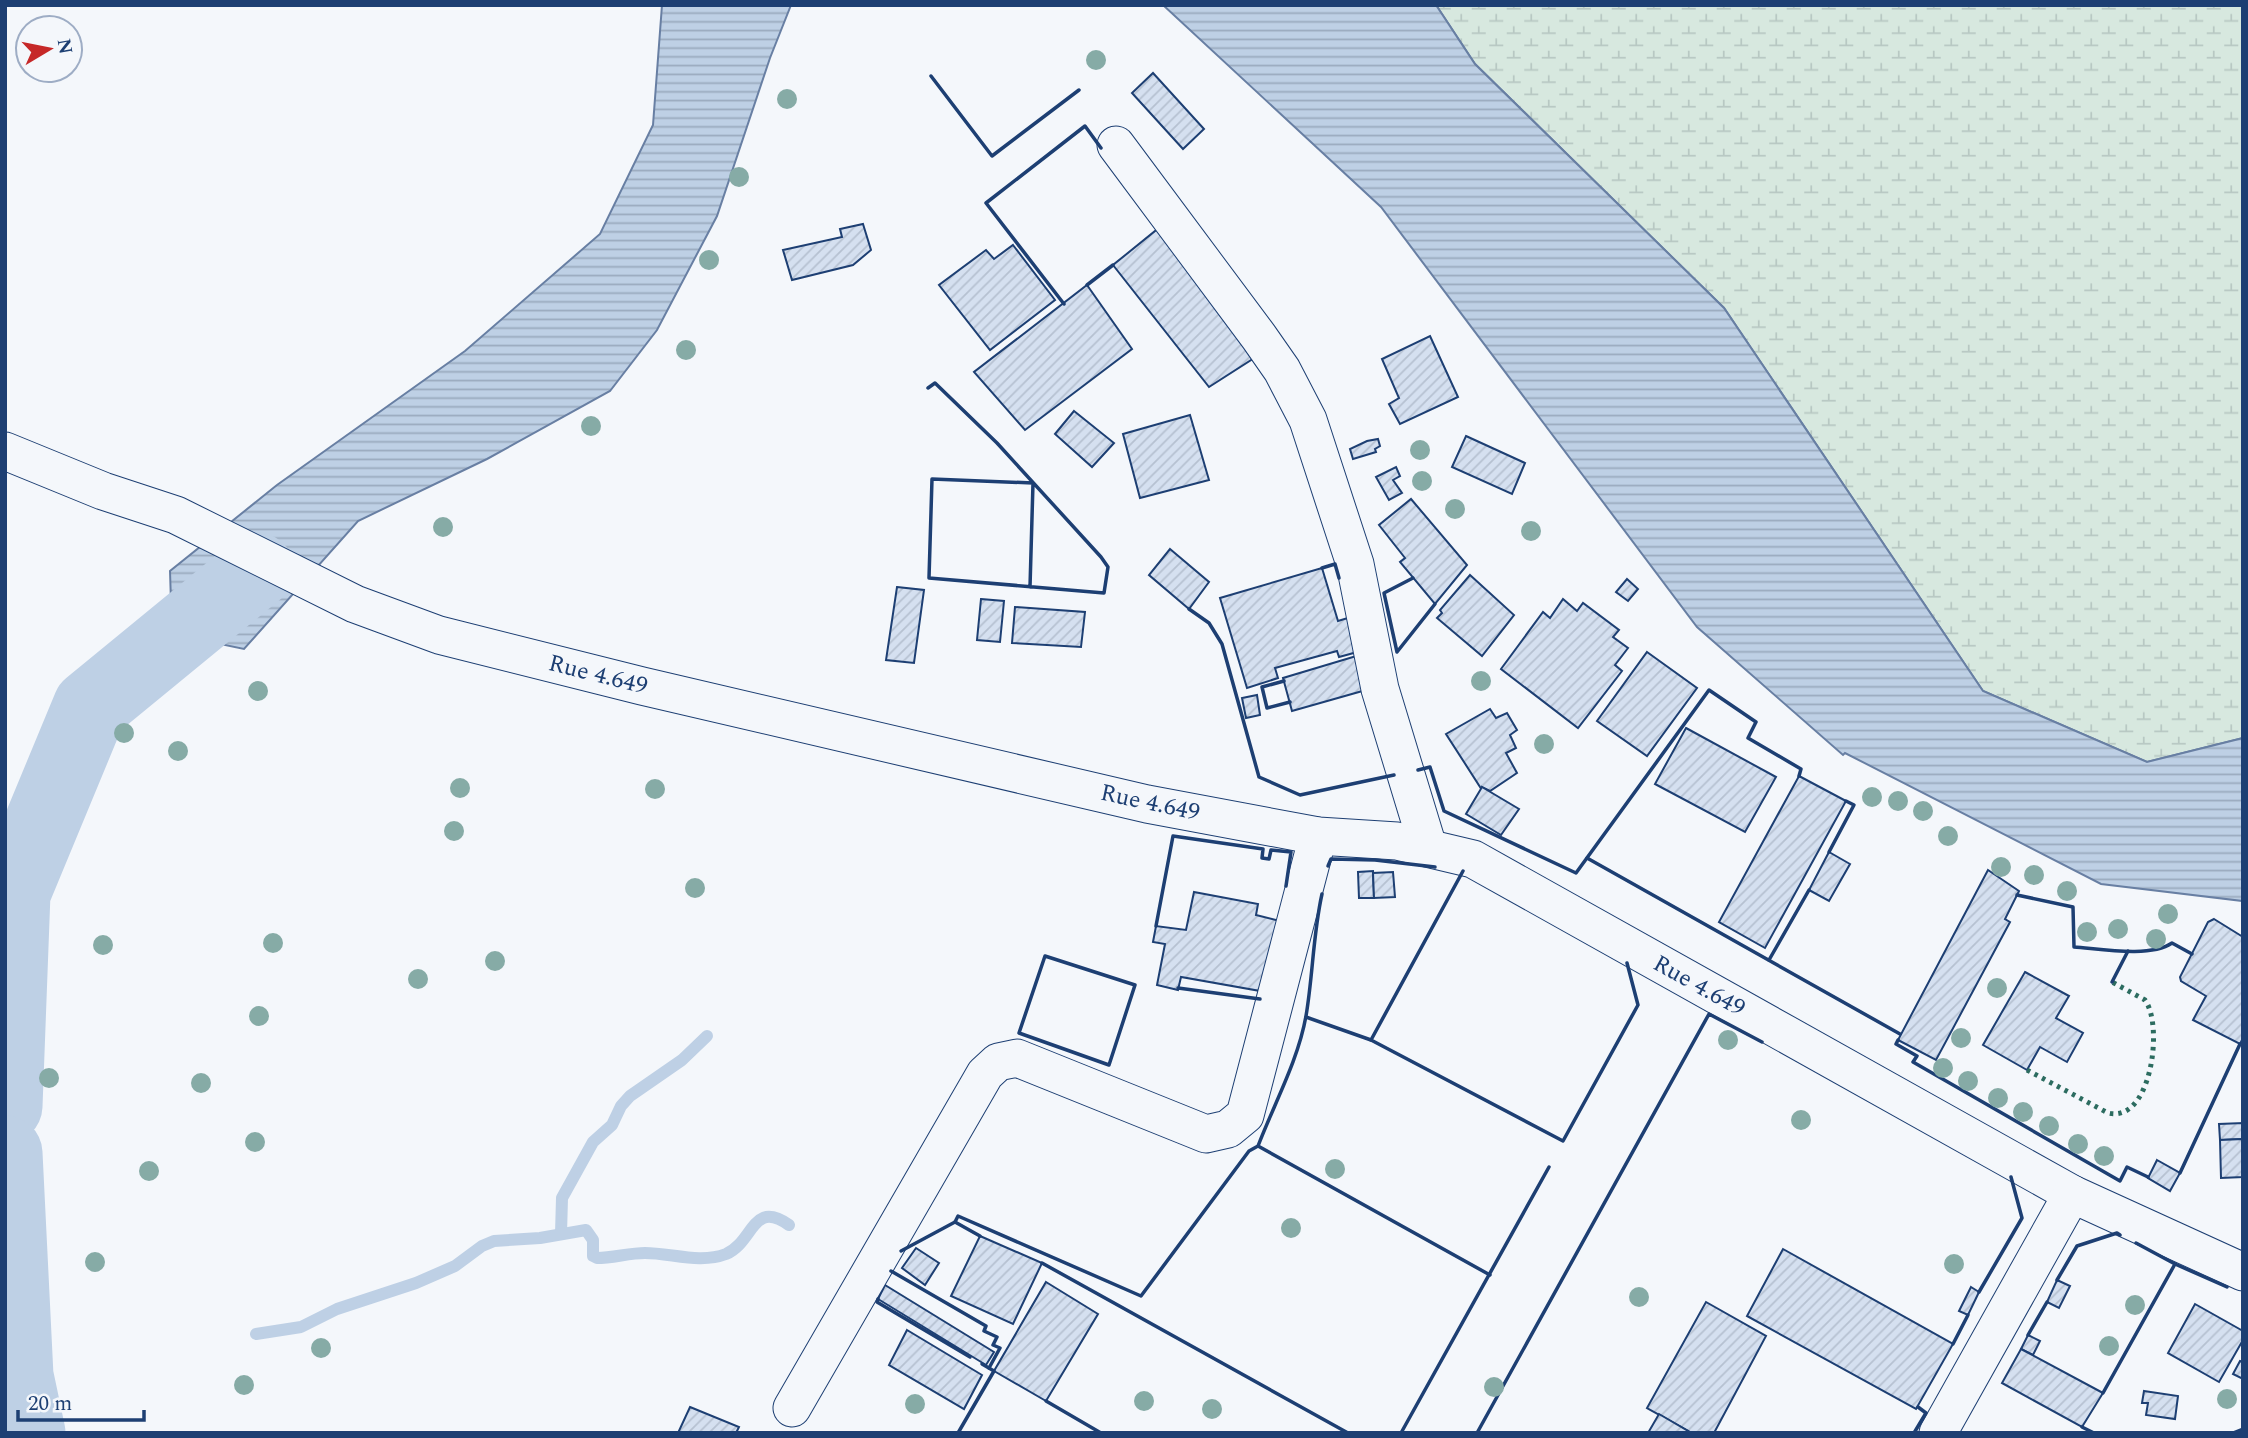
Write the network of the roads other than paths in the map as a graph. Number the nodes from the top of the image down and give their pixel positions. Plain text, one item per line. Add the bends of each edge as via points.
1 (1116, 145) dead end
2 (5, 450) edge
3 (1318, 836) junction
4 (1428, 847) junction
5 (2072, 1194) junction
6 (2243, 1272) edge
7 (792, 1408) dead end
8 (1938, 1433) edge

1 - 4 street via 1259,337 1308,420 1355,564 1380,689
2 - 3 street, Rue 4.649 via 103,491 176,515 355,604 439,635 1147,804
3 - 4 street, Rue 4.649
3 - 7 street via 1245,1115 1228,1129 1206,1134 1017,1058 998,1062 985,1074
4 - 5 street, Rue 4.649 via 1473,859
5 - 6 street, Rue 4.649
5 - 8 street

